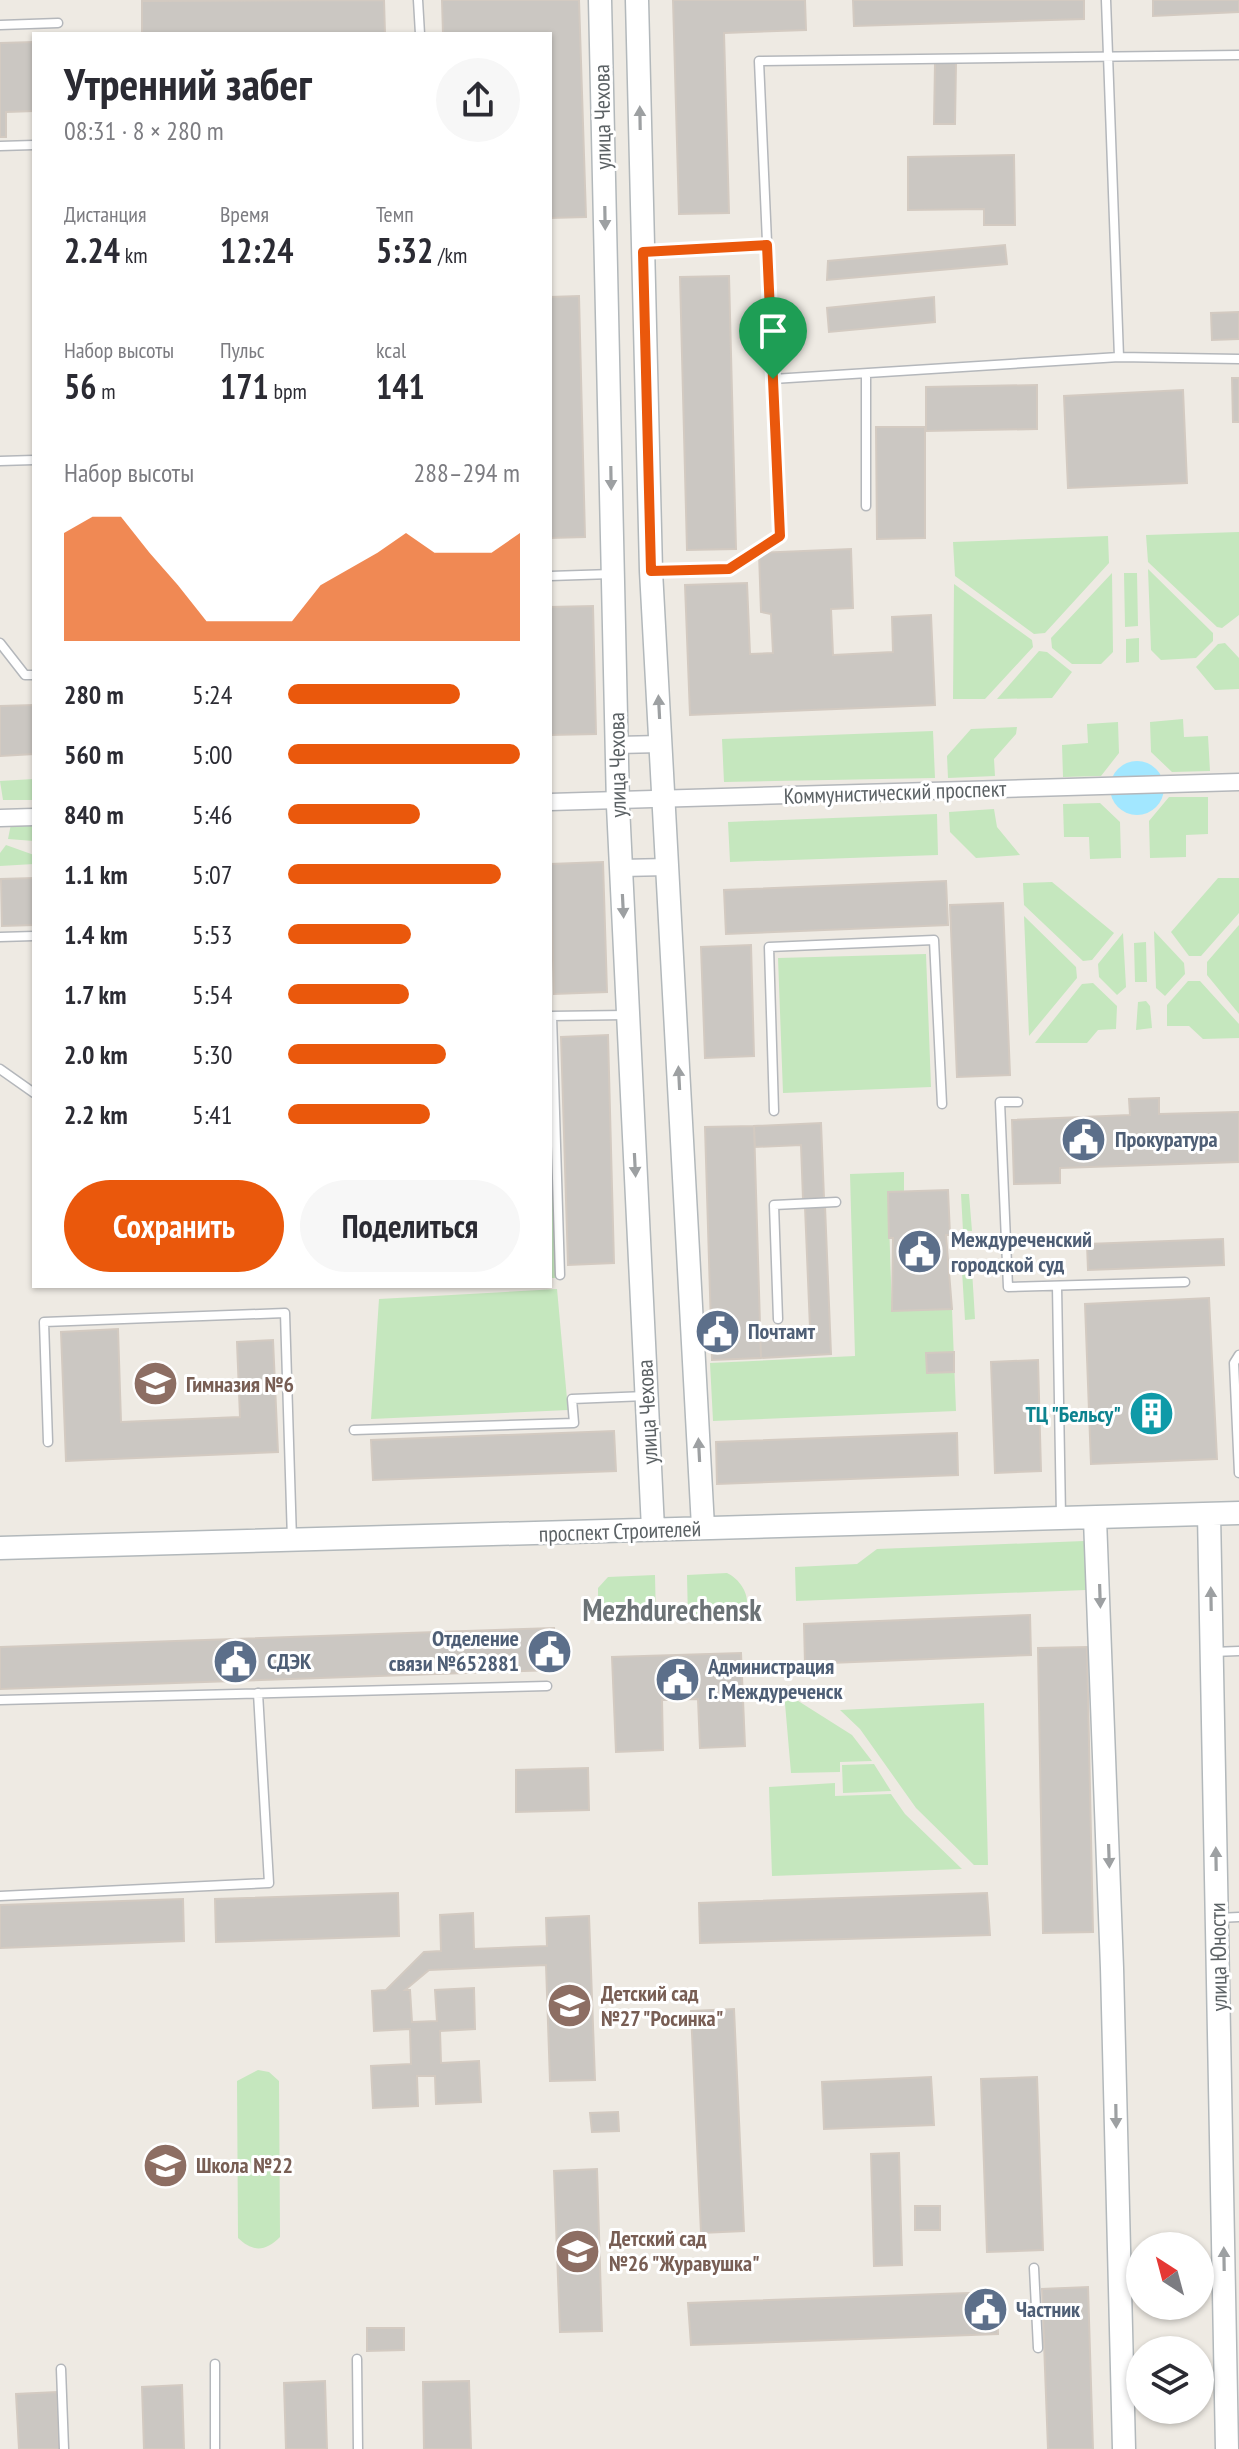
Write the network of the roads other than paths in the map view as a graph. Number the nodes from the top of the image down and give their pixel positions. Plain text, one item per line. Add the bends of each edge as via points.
1 (418, 0) edge
2 (600, 0) edge
3 (637, 0) edge
4 (1106, 0) edge
5 (58, 23) dead end
6 (0, 25) edge
7 (420, 32) edge
8 (1239, 55) edge
9 (1108, 58) junction
10 (32, 145) edge
11 (0, 146) edge
12 (767, 245) junction
13 (643, 252) junction
14 (1119, 357) junction
15 (1239, 359) edge
16 (866, 375) junction
17 (773, 379) junction
18 (32, 460) edge
19 (0, 461) edge
20 (866, 506) dead end
21 (651, 571) junction
22 (613, 574) junction
23 (552, 576) edge
24 (0, 643) edge
25 (32, 675) edge
26 (661, 744) junction
27 (617, 745) junction
28 (1239, 782) edge
29 (664, 799) junction
30 (618, 800) junction
31 (552, 802) edge
32 (32, 817) edge
33 (0, 818) edge
34 (668, 867) junction
35 (621, 868) junction
36 (32, 936) edge
37 (0, 937) edge
38 (628, 1015) junction
39 (552, 1016) edge
40 (552, 1045) edge
41 (0, 1069) edge
42 (32, 1092) edge
43 (1018, 1102) dead end
44 (942, 1104) dead end
45 (774, 1111) dead end
46 (836, 1202) dead end
47 (560, 1275) dead end
48 (1185, 1282) dead end
49 (1057, 1286) junction
50 (778, 1319) dead end
51 (1239, 1355) edge
52 (647, 1396) junction
53 (354, 1430) dead end
54 (48, 1442) dead end
55 (1239, 1473) edge
56 (1239, 1513) edge
57 (1209, 1514) junction
58 (1061, 1518) junction
59 (1095, 1519) junction
60 (703, 1527) junction
61 (653, 1529) junction
62 (292, 1541) junction
63 (0, 1548) edge
64 (1239, 1651) edge
65 (1212, 1652) junction
66 (547, 1686) dead end
67 (258, 1693) junction
68 (0, 1700) edge
69 (0, 1896) edge
70 (1228, 1918) edge
71 (1034, 2268) dead end
72 (1232, 2297) edge
73 (1038, 2348) dead end
74 (357, 2359) dead end
75 (215, 2364) dead end
76 (61, 2369) dead end
77 (64, 2449) edge
78 (215, 2449) edge
79 (358, 2449) edge
80 (1124, 2449) edge
81 (1227, 2449) edge

1 - 7 lane
2 -> 22 street, улица Чехова
13 -> 3 street, улица Чехова
4 - 9 lane
5 - 6 lane
8 - 9 lane
9 - 12 lane via 759,61
9 - 14 lane
10 - 11 lane
12 - 13 lane
12 - 17 lane
13 - 21 street, улица Чехова
14 - 15 lane
14 - 16 lane
16 - 17 lane
16 - 20 lane
17 - 21 lane via 780,536 729,569
18 - 19 lane
26 -> 21 street, улица Чехова
22 - 23 lane
22 - 27 street, улица Чехова
24 - 25 lane via 25,675
26 - 27 street
26 - 29 street, улица Чехова
27 - 30 street, улица Чехова
28 - 29 street, Коммунистический проспект
29 - 30 street, Коммунистический проспект
29 - 34 street, улица Чехова
30 - 31 street, Коммунистический проспект
30 - 35 street, улица Чехова
32 - 33 street
34 - 35 street
60 -> 34 street, улица Чехова
35 -> 38 street, улица Чехова
36 - 37 lane
38 - 39 lane
38 -> 52 street, улица Чехова
40 - 47 lane
41 - 42 lane
43 - 49 lane via 1000,1102 1008,1287
44 - 45 lane via 934,940 769,947
46 - 50 lane via 774,1205
48 - 49 lane
49 - 58 lane
51 - 55 lane via 1234,1363
52 - 53 lane via 572,1399 574,1423
52 - 61 street, улица Чехова
54 - 62 lane via 44,1322 285,1313
56 - 57 street, проспект Строителей
57 - 59 street, проспект Строителей
65 -> 57 street, улица Юности
58 - 59 street, проспект Строителей
58 - 60 street, проспект Строителей
59 -> 80 street
60 - 61 street, проспект Строителей
61 - 62 street, проспект Строителей
62 - 63 street, проспект Строителей
64 - 65 lane
70 -> 65 street, улица Юности
66 - 67 lane
67 - 68 lane
67 - 69 lane via 269,1883
72 -> 70 street, улица Юности
71 - 73 lane
72 - 81 street, улица Юности
74 - 79 lane
75 - 78 lane
76 - 77 lane

